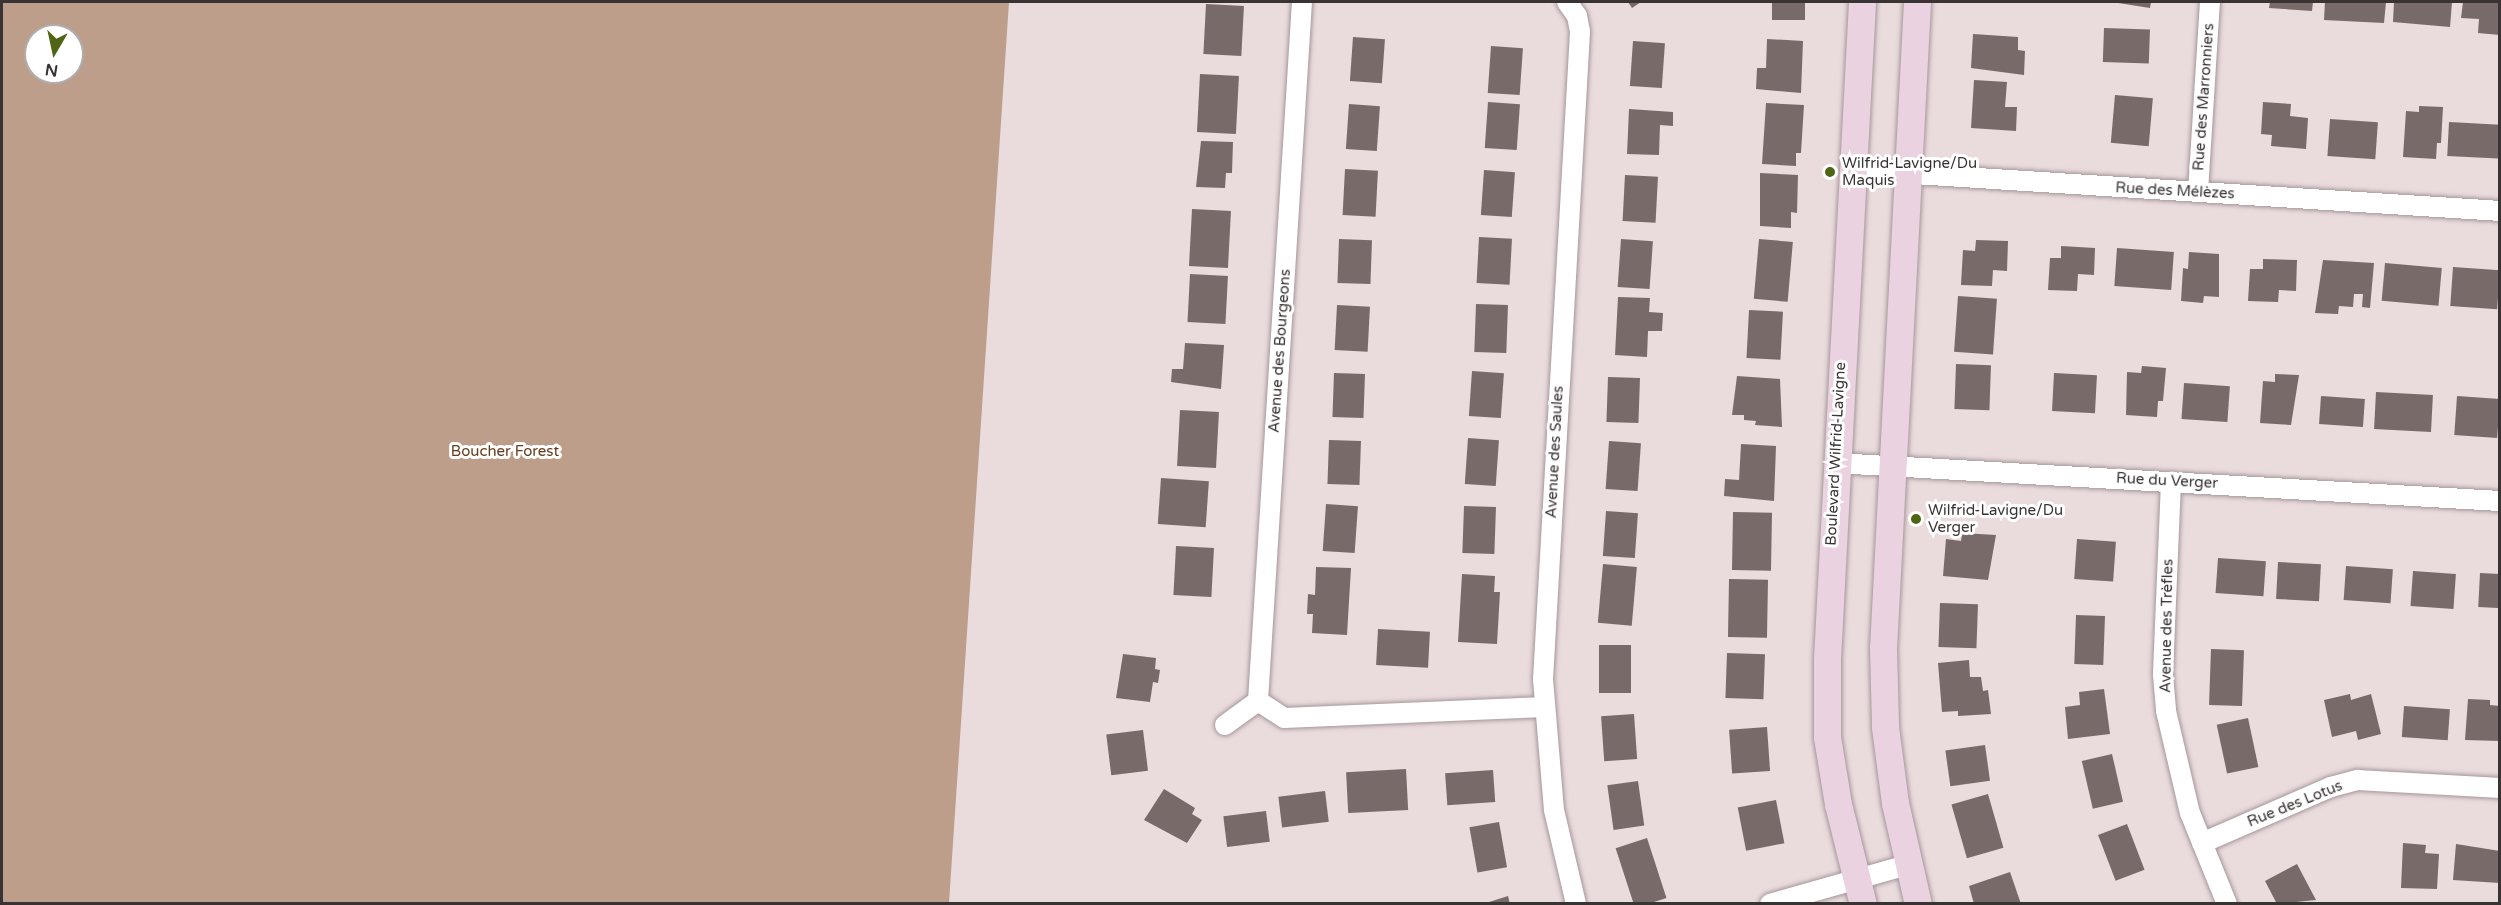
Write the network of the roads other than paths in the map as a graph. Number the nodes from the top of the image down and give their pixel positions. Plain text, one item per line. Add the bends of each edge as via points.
1 (1302, 2) edge
2 (1568, 2) edge
3 (1862, 2) edge
4 (1917, 2) edge
5 (2210, 2) edge
6 (1851, 170) junction
7 (1907, 177) junction
8 (2198, 192) junction
9 (2499, 211) edge
10 (1835, 463) junction
11 (1893, 466) junction
12 (2171, 482) junction
13 (2499, 501) edge
14 (1258, 701) junction
15 (1545, 707) junction
16 (1225, 725) dead end
17 (2499, 788) edge
18 (2202, 843) junction
19 (1907, 865) junction
20 (1859, 891) edge
21 (1576, 903) edge
22 (1770, 903) edge
23 (1918, 903) edge
24 (2227, 903) edge

1 - 14 street, Avenue des Bourgeons
2 - 15 street, Avenue des Saules via 1578,16 1580,32 1544,632
3 - 6 street, Boulevard Wilfrid-Lavigne
4 - 7 street
5 - 8 street, Rue des Marronniers
6 - 7 street, Rue des Mélèzes
6 - 10 street, Boulevard Wilfrid-Lavigne
7 - 8 street, Rue des Mélèzes
7 - 11 street
8 - 9 street, Rue des Mélèzes
10 - 11 street, Rue du Verger
10 - 20 street, Boulevard Wilfrid-Lavigne via 1827,737
11 - 12 street, Rue du Verger
11 - 19 street via 1883,648 1885,727
12 - 13 street, Rue du Verger
12 - 18 street, Avenue des Trèfles via 2163,675 2166,711 2179,775
14 - 15 street via 1284,718
14 - 16 street
15 - 21 street, Avenue des Saules via 1554,810
17 - 18 street, Rue des Lotus via 2358,780 2331,787
18 - 24 street, Avenue des Trèfles
19 - 20 street
19 - 23 street
20 - 22 street

